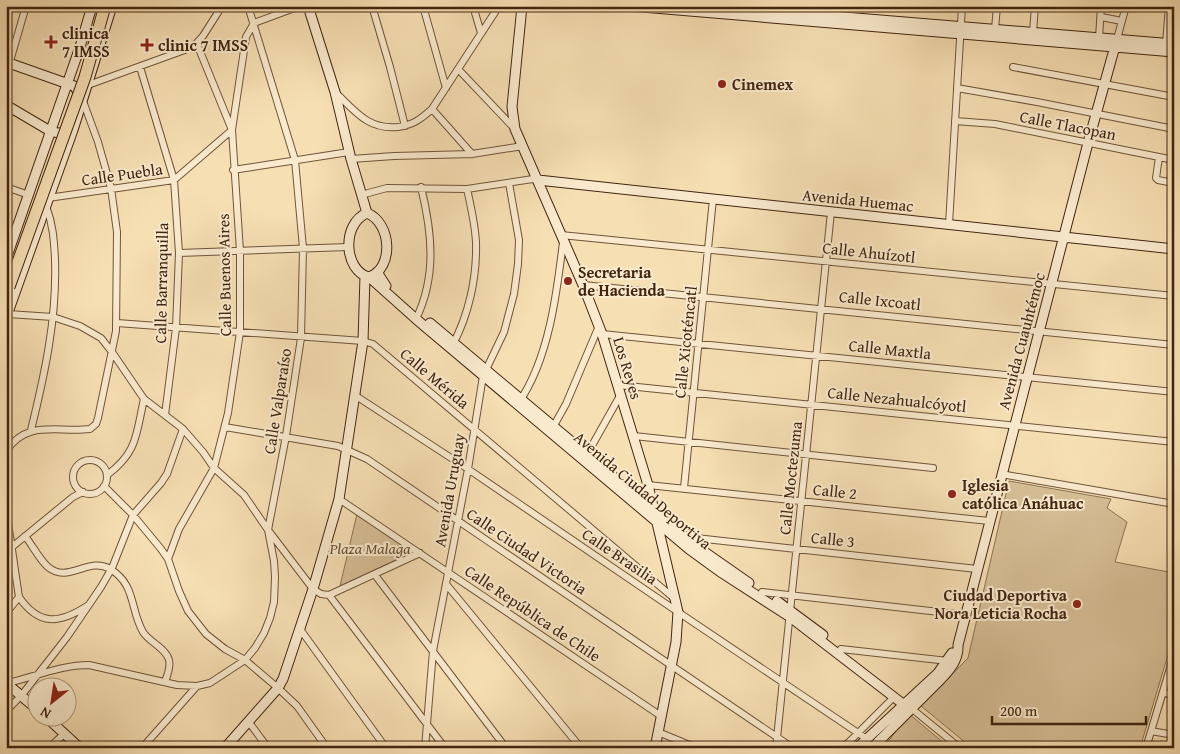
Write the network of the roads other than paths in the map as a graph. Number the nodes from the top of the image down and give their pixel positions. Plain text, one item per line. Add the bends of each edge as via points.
1 (26, 6) edge
2 (92, 6) edge
3 (98, 6) edge
4 (105, 6) edge
5 (112, 6) edge
6 (222, 6) edge
7 (248, 6) edge
8 (300, 6) edge
9 (308, 6) edge
10 (372, 6) edge
11 (423, 6) edge
12 (473, 6) edge
13 (500, 6) edge
14 (522, 6) edge
15 (630, 6) edge
16 (710, 6) edge
17 (962, 6) edge
18 (997, 6) edge
19 (1035, 6) edge
20 (1095, 6) edge
21 (1126, 6) edge
22 (1169, 6) edge
23 (1101, 7) edge
24 (698, 9) edge
25 (834, 15) edge
26 (1101, 17) junction
27 (1122, 21) junction
28 (254, 23) junction
29 (996, 29) junction
30 (961, 30) junction
31 (1033, 32) junction
32 (481, 33) junction
33 (1100, 38) junction
34 (1116, 43) junction
35 (197, 44) junction
36 (1170, 44) edge
37 (1174, 52) edge
38 (8, 63) edge
39 (140, 67) junction
40 (1013, 67) dead end
41 (458, 69) junction
42 (6, 75) edge
43 (67, 84) junction
44 (1105, 84) junction
45 (88, 85) junction
46 (446, 88) junction
47 (957, 88) junction
48 (335, 92) junction
49 (1174, 97) edge
50 (83, 101) junction
51 (6, 105) edge
52 (432, 109) junction
53 (1097, 113) junction
54 (955, 121) junction
55 (405, 126) junction
56 (515, 129) junction
57 (1174, 129) edge
58 (50, 130) junction
59 (73, 130) junction
60 (232, 130) junction
61 (1088, 143) junction
62 (523, 146) junction
63 (472, 154) junction
64 (350, 155) junction
65 (1159, 157) junction
66 (295, 160) junction
67 (1174, 160) edge
68 (233, 170) junction
69 (174, 180) junction
70 (538, 180) junction
71 (33, 182) junction
72 (508, 182) junction
73 (1174, 183) edge
74 (53, 185) junction
75 (6, 187) edge
76 (421, 187) junction
77 (111, 188) junction
78 (467, 189) junction
79 (29, 195) junction
80 (361, 195) junction
81 (713, 199) junction
82 (47, 201) junction
83 (831, 212) junction
84 (367, 213) junction
85 (949, 224) junction
86 (1064, 236) junction
87 (562, 238) junction
88 (348, 247) junction
89 (303, 248) junction
90 (708, 249) junction
91 (1174, 249) edge
92 (240, 251) junction
93 (179, 253) junction
94 (6, 259) edge
95 (826, 261) junction
96 (370, 275) junction
97 (8, 282) edge
98 (1051, 283) junction
99 (583, 285) junction
100 (1174, 296) edge
101 (703, 297) junction
102 (821, 308) junction
103 (7, 316) edge
104 (53, 317) junction
105 (417, 317) junction
106 (117, 323) junction
107 (176, 328) junction
108 (601, 330) junction
109 (1039, 331) junction
110 (240, 332) junction
111 (301, 338) junction
112 (363, 341) junction
113 (698, 344) junction
114 (1174, 344) edge
115 (452, 346) junction
116 (112, 352) junction
117 (816, 356) junction
118 (485, 373) junction
119 (1027, 376) junction
120 (619, 389) junction
121 (694, 392) junction
122 (1174, 392) edge
123 (356, 396) junction
124 (144, 399) junction
125 (520, 402) junction
126 (811, 405) junction
127 (165, 415) junction
128 (1014, 425) junction
129 (225, 427) junction
130 (183, 429) junction
131 (552, 429) junction
132 (31, 430) junction
133 (474, 430) junction
134 (286, 436) junction
135 (634, 436) junction
136 (689, 441) junction
137 (1174, 442) edge
138 (348, 449) junction
139 (6, 451) edge
140 (806, 454) junction
141 (586, 458) junction
142 (214, 468) junction
143 (933, 468) dead end
144 (468, 469) junction
145 (1001, 474) junction
146 (106, 475) junction
147 (648, 485) junction
148 (104, 486) junction
149 (684, 488) junction
150 (83, 492) junction
151 (339, 499) junction
152 (802, 501) junction
153 (1174, 504) edge
154 (6, 509) edge
155 (654, 510) junction
156 (133, 515) junction
157 (458, 521) junction
158 (656, 521) junction
159 (989, 521) junction
160 (268, 530) junction
161 (26, 536) junction
162 (686, 537) junction
163 (9, 547) edge
164 (796, 549) junction
165 (420, 553) junction
166 (168, 559) junction
167 (977, 569) junction
168 (112, 570) junction
169 (448, 572) junction
170 (375, 575) junction
171 (446, 584) junction
172 (314, 590) junction
173 (762, 592) junction
174 (329, 595) junction
175 (792, 595) junction
176 (19, 597) junction
177 (675, 599) junction
178 (90, 604) junction
179 (678, 612) junction
180 (6, 613) edge
181 (790, 613) junction
182 (966, 614) junction
183 (300, 629) junction
184 (841, 649) junction
185 (433, 651) junction
186 (1174, 655) edge
187 (245, 660) junction
188 (951, 662) junction
189 (672, 664) junction
190 (38, 675) junction
191 (165, 682) junction
192 (7, 683) edge
193 (783, 683) junction
194 (197, 686) junction
195 (278, 688) junction
196 (1162, 693) junction
197 (1174, 694) edge
198 (21, 696) junction
199 (894, 698) junction
200 (28, 702) edge
201 (907, 704) junction
202 (6, 711) edge
203 (661, 716) junction
204 (248, 721) junction
205 (426, 724) junction
206 (56, 726) edge
207 (1151, 731) junction
208 (859, 733) junction
209 (64, 734) junction
210 (1174, 734) edge
211 (777, 737) junction
212 (867, 739) junction
213 (657, 742) edge
214 (49, 748) edge
215 (80, 748) edge
216 (142, 748) edge
217 (225, 748) edge
218 (268, 748) edge
219 (327, 748) edge
220 (386, 748) edge
221 (425, 748) edge
222 (445, 748) edge
223 (506, 748) edge
224 (581, 748) edge
225 (698, 748) edge
226 (776, 748) edge
227 (793, 748) edge
228 (842, 748) edge
229 (857, 748) edge
230 (872, 748) edge
231 (960, 748) edge
232 (1146, 748) edge

1 - 38 street
2 - 43 street
3 - 97 highway via 76,82
4 - 97 highway, bridge via 85,77
5 - 45 street
6 - 35 street
7 - 28 street, Calle Valparaíso
8 - 28 street
9 - 48 street
10 - 55 street
11 - 46 street
12 - 32 street
13 - 32 street
14 - 56 street, Los Reyes via 512,106
15 - 24 street
16 - 25 street
17 - 30 street
18 - 29 street
19 - 31 street
20 - 23 street
21 - 27 street
22 - 36 street
23 - 26 street
24 - 25 street
25 - 30 street
26 - 27 street
26 - 33 street
27 - 34 street
28 - 60 street via 246,37
28 - 66 street, Calle Valparaíso
29 - 30 street
29 - 31 street
30 - 34 street
30 - 47 street
31 - 33 street
32 - 41 street
33 - 34 street
34 - 36 street
34 - 37 street
34 - 44 street, Avenida Cuauhtémoc
35 - 39 street
35 - 60 street, Calle Buenos Aires
38 - 42 street
38 - 43 street
39 - 45 street
39 - 69 street, Calle Barranquilla
40 - 44 street
41 - 46 street
41 - 56 street
43 - 50 street via 78,89
43 - 58 street
44 - 49 street
44 - 53 street, Avenida Cuauhtémoc
45 - 50 street
46 - 52 street
47 - 53 street
47 - 54 street
48 - 55 street via 372,124
48 - 64 street
50 - 59 street
50 - 77 street
51 - 58 street
52 - 55 street via 422,119
52 - 63 street
53 - 57 street
53 - 61 street, Avenida Cuauhtémoc
54 - 61 street, Calle Tlacopan via 995,124
54 - 85 street
56 - 62 street, Los Reyes
58 - 59 street via 64,133
58 - 71 street
59 - 74 street
60 - 68 street, Calle Buenos Aires
60 - 69 street, Calle Puebla
61 - 65 street, Calle Tlacopan
61 - 86 street, Avenida Cuauhtémoc
62 - 63 street
62 - 70 street, Los Reyes
63 - 64 street
64 - 66 street
64 - 80 street
65 - 67 street, Calle Tlacopan
65 - 73 street via 1156,178
66 - 68 street
66 - 89 street, Calle Valparaíso
68 - 92 street, Calle Buenos Aires
69 - 77 street, Calle Puebla
69 - 93 street, Calle Barranquilla
70 - 72 street
70 - 81 street, Avenida Huemac
70 - 87 street, Los Reyes
71 - 74 street via 44,176
71 - 79 street
72 - 78 street
72 - 118 street, Avenida Uruguay via 519,240 517,272 510,317
74 - 82 street
75 - 79 street
76 - 78 street
76 - 80 street via 381,188
76 - 105 street via 431,236 431,262 427,291
77 - 82 street, Calle Puebla
77 - 106 street via 117,232
78 - 115 street via 474,223 475,259 469,305
79 - 94 street
80 - 84 street
81 - 83 street, Avenida Huemac
81 - 90 street, Calle Xicoténcatl
82 - 103 street
82 - 104 street via 54,234
83 - 85 street, Avenida Huemac
83 - 95 street, Calle Moctezuma
84 - 88 street via 351,229
84 - 96 street via 378,220 385,233 386,252 384,262
85 - 86 street, Avenida Huemac
86 - 91 street, Avenida Huemac
86 - 98 street, Avenida Cuauhtémoc
87 - 90 street, Calle Ahuízotl
87 - 99 street, Los Reyes
87 - 125 street via 559,279 548,330 534,376
88 - 89 street
88 - 96 street via 352,260
89 - 92 street
89 - 111 street, Calle Valparaíso
90 - 95 street, Calle Ahuízotl
90 - 101 street, Calle Xicoténcatl
92 - 93 street
92 - 110 street, Calle Buenos Aires
93 - 107 street, Calle Barranquilla
95 - 98 street, Calle Ahuízotl
95 - 102 street, Calle Moctezuma
96 - 105 street, Avenida Ciudad Deportiva
96 - 112 street
98 - 100 street, Calle Ahuízotl
98 - 109 street, Avenida Cuauhtémoc
99 - 101 street, Calle Ixcoatl
99 - 108 street, Los Reyes
101 - 102 street, Calle Ixcoatl
101 - 113 street, Calle Xicoténcatl
102 - 109 street, Calle Ixcoatl
102 - 117 street, Calle Moctezuma
103 - 104 street
104 - 116 street via 92,332
104 - 132 street
105 - 115 street, Avenida Ciudad Deportiva
106 - 107 street, Calle Mérida
106 - 116 street
107 - 110 street, Calle Mérida
107 - 127 street, Calle Barranquilla
108 - 113 street, Calle Maxtla
108 - 120 street, Los Reyes
108 - 131 street
109 - 114 street, Calle Ixcoatl
109 - 119 street, Avenida Cuauhtémoc
110 - 111 street, Calle Mérida
110 - 129 street, Calle Buenos Aires
111 - 112 street, Calle Mérida
111 - 134 street, Calle Valparaíso
112 - 123 street
112 - 133 street, Calle Mérida via 377,347
113 - 117 street, Calle Maxtla
113 - 121 street, Calle Xicoténcatl
115 - 118 street, Avenida Ciudad Deportiva
116 - 124 street
116 - 132 street via 94,427 84,430
117 - 119 street, Calle Maxtla
117 - 126 street, Calle Moctezuma
118 - 125 street, Avenida Ciudad Deportiva
118 - 133 street, Avenida Uruguay
119 - 122 street, Calle Maxtla
119 - 128 street, Avenida Cuauhtémoc
120 - 121 street, Calle Nezahualcóyotl
120 - 135 street, Los Reyes
120 - 141 street
121 - 126 street, Calle Nezahualcóyotl
121 - 136 street, Calle Xicoténcatl
123 - 138 street
123 - 144 street, Calle Brasilia
124 - 127 street
124 - 146 street via 135,442 118,466
125 - 131 street, Avenida Ciudad Deportiva
126 - 128 street, Calle Nezahualcóyotl
126 - 140 street, Calle Moctezuma
127 - 130 street
128 - 137 street, Calle Nezahualcóyotl
128 - 145 street, Avenida Cuauhtémoc
129 - 134 street, Calle Ciudad Victoria
129 - 142 street, Calle Buenos Aires
130 - 142 street
130 - 156 street via 162,483
131 - 141 street, Avenida Ciudad Deportiva
132 - 139 street via 19,436
133 - 144 street, Avenida Uruguay
133 - 177 street, Calle Mérida
134 - 138 street, Calle Ciudad Victoria
134 - 160 street, Calle Valparaíso
135 - 136 street
135 - 147 street, Los Reyes
136 - 140 street
136 - 149 street, Calle Xicoténcatl
138 - 151 street
138 - 157 street, Calle Ciudad Victoria
140 - 143 street
140 - 152 street, Calle Moctezuma
141 - 155 street, Avenida Ciudad Deportiva
141 - 158 street, Avenida Ciudad Deportiva
142 - 160 street via 244,495
142 - 166 street, Calle Buenos Aires via 179,529
144 - 157 street, Avenida Uruguay
144 - 179 street, Calle Brasilia
145 - 153 street
145 - 159 street, Avenida Cuauhtémoc
146 - 148 street
146 - 150 street via 98,462 87,460 78,464 73,480
147 - 149 street, Calle 2
147 - 155 street, Los Reyes
148 - 150 street via 94,493
148 - 156 street
149 - 152 street, Calle 2
150 - 161 street
151 - 165 street, Calle República de Chile
151 - 172 street
152 - 159 street, Calle 2
152 - 164 street, Calle Moctezuma
154 - 163 street
155 - 158 street, Los Reyes
155 - 162 street, Avenida Ciudad Deportiva
156 - 166 street
156 - 168 street
157 - 169 street, Avenida Uruguay
157 - 189 street, Calle Ciudad Victoria
158 - 177 street, Los Reyes
158 - 181 street, Avenida Ciudad Deportiva via 722,573
159 - 167 street, Avenida Cuauhtémoc
160 - 172 street
160 - 187 street, Calle Valparaíso via 274,561 274,602 264,633
161 - 163 street
161 - 168 street via 46,566 54,571 68,573 99,565
162 - 164 street, Calle 3
162 - 173 street, Avenida Ciudad Deportiva
163 - 176 street
164 - 167 street, Calle 3
164 - 175 street, Calle Moctezuma
165 - 169 street, Calle República de Chile
165 - 170 street
166 - 187 street via 188,611 199,626 225,649
167 - 182 street, Avenida Cuauhtémoc
168 - 178 street
168 - 191 street via 130,591 144,634 169,658
169 - 171 street, Avenida Uruguay
169 - 203 street, Calle República de Chile
170 - 174 street
170 - 185 street
171 - 185 street, Avenida Uruguay
171 - 224 street
172 - 174 street
172 - 183 street
173 - 175 street
173 - 181 street, Avenida Ciudad Deportiva
174 - 205 street
175 - 181 street, Calle Moctezuma
175 - 182 street
176 - 178 street via 31,612 46,620 77,612
176 - 180 street
177 - 179 street, Los Reyes
178 - 190 street
179 - 189 street, Los Reyes
179 - 193 street, Calle Brasilia
181 - 184 street, Avenida Ciudad Deportiva
181 - 193 street, Calle Moctezuma
181 - 199 street, Avenida Ciudad Deportiva
182 - 188 street, Avenida Cuauhtémoc
183 - 195 street
183 - 220 street
184 - 188 street
184 - 201 street, Avenida Ciudad Deportiva
185 - 205 street, Avenida Uruguay
185 - 223 street
186 - 196 street
187 - 194 street, Calle Valparaíso via 210,683
187 - 195 street
188 - 201 street, Avenida Cuauhtémoc
189 - 203 street, Los Reyes
189 - 211 street, Calle Ciudad Victoria
190 - 191 street via 89,665
190 - 192 street
190 - 198 street
191 - 194 street
192 - 198 street
193 - 208 street, Calle Brasilia
193 - 211 street, Calle Moctezuma
194 - 216 street, Calle Valparaíso
195 - 204 street
195 - 219 street via 297,706
196 - 197 street
196 - 207 street
198 - 200 street
198 - 202 street
199 - 201 street, Avenida Ciudad Deportiva
199 - 208 street
201 - 212 street
201 - 230 street
201 - 231 street, Avenida Ciudad Deportiva
203 - 213 street, Los Reyes
204 - 217 street
204 - 218 street
205 - 221 street, Avenida Uruguay
205 - 222 street
206 - 209 street
207 - 210 street
207 - 232 street
208 - 212 street, Calle Brasilia
208 - 228 street
209 - 214 street
209 - 215 street
211 - 226 street, Calle Moctezuma
211 - 227 street, Calle Ciudad Victoria
212 - 229 street
213 - 225 street

